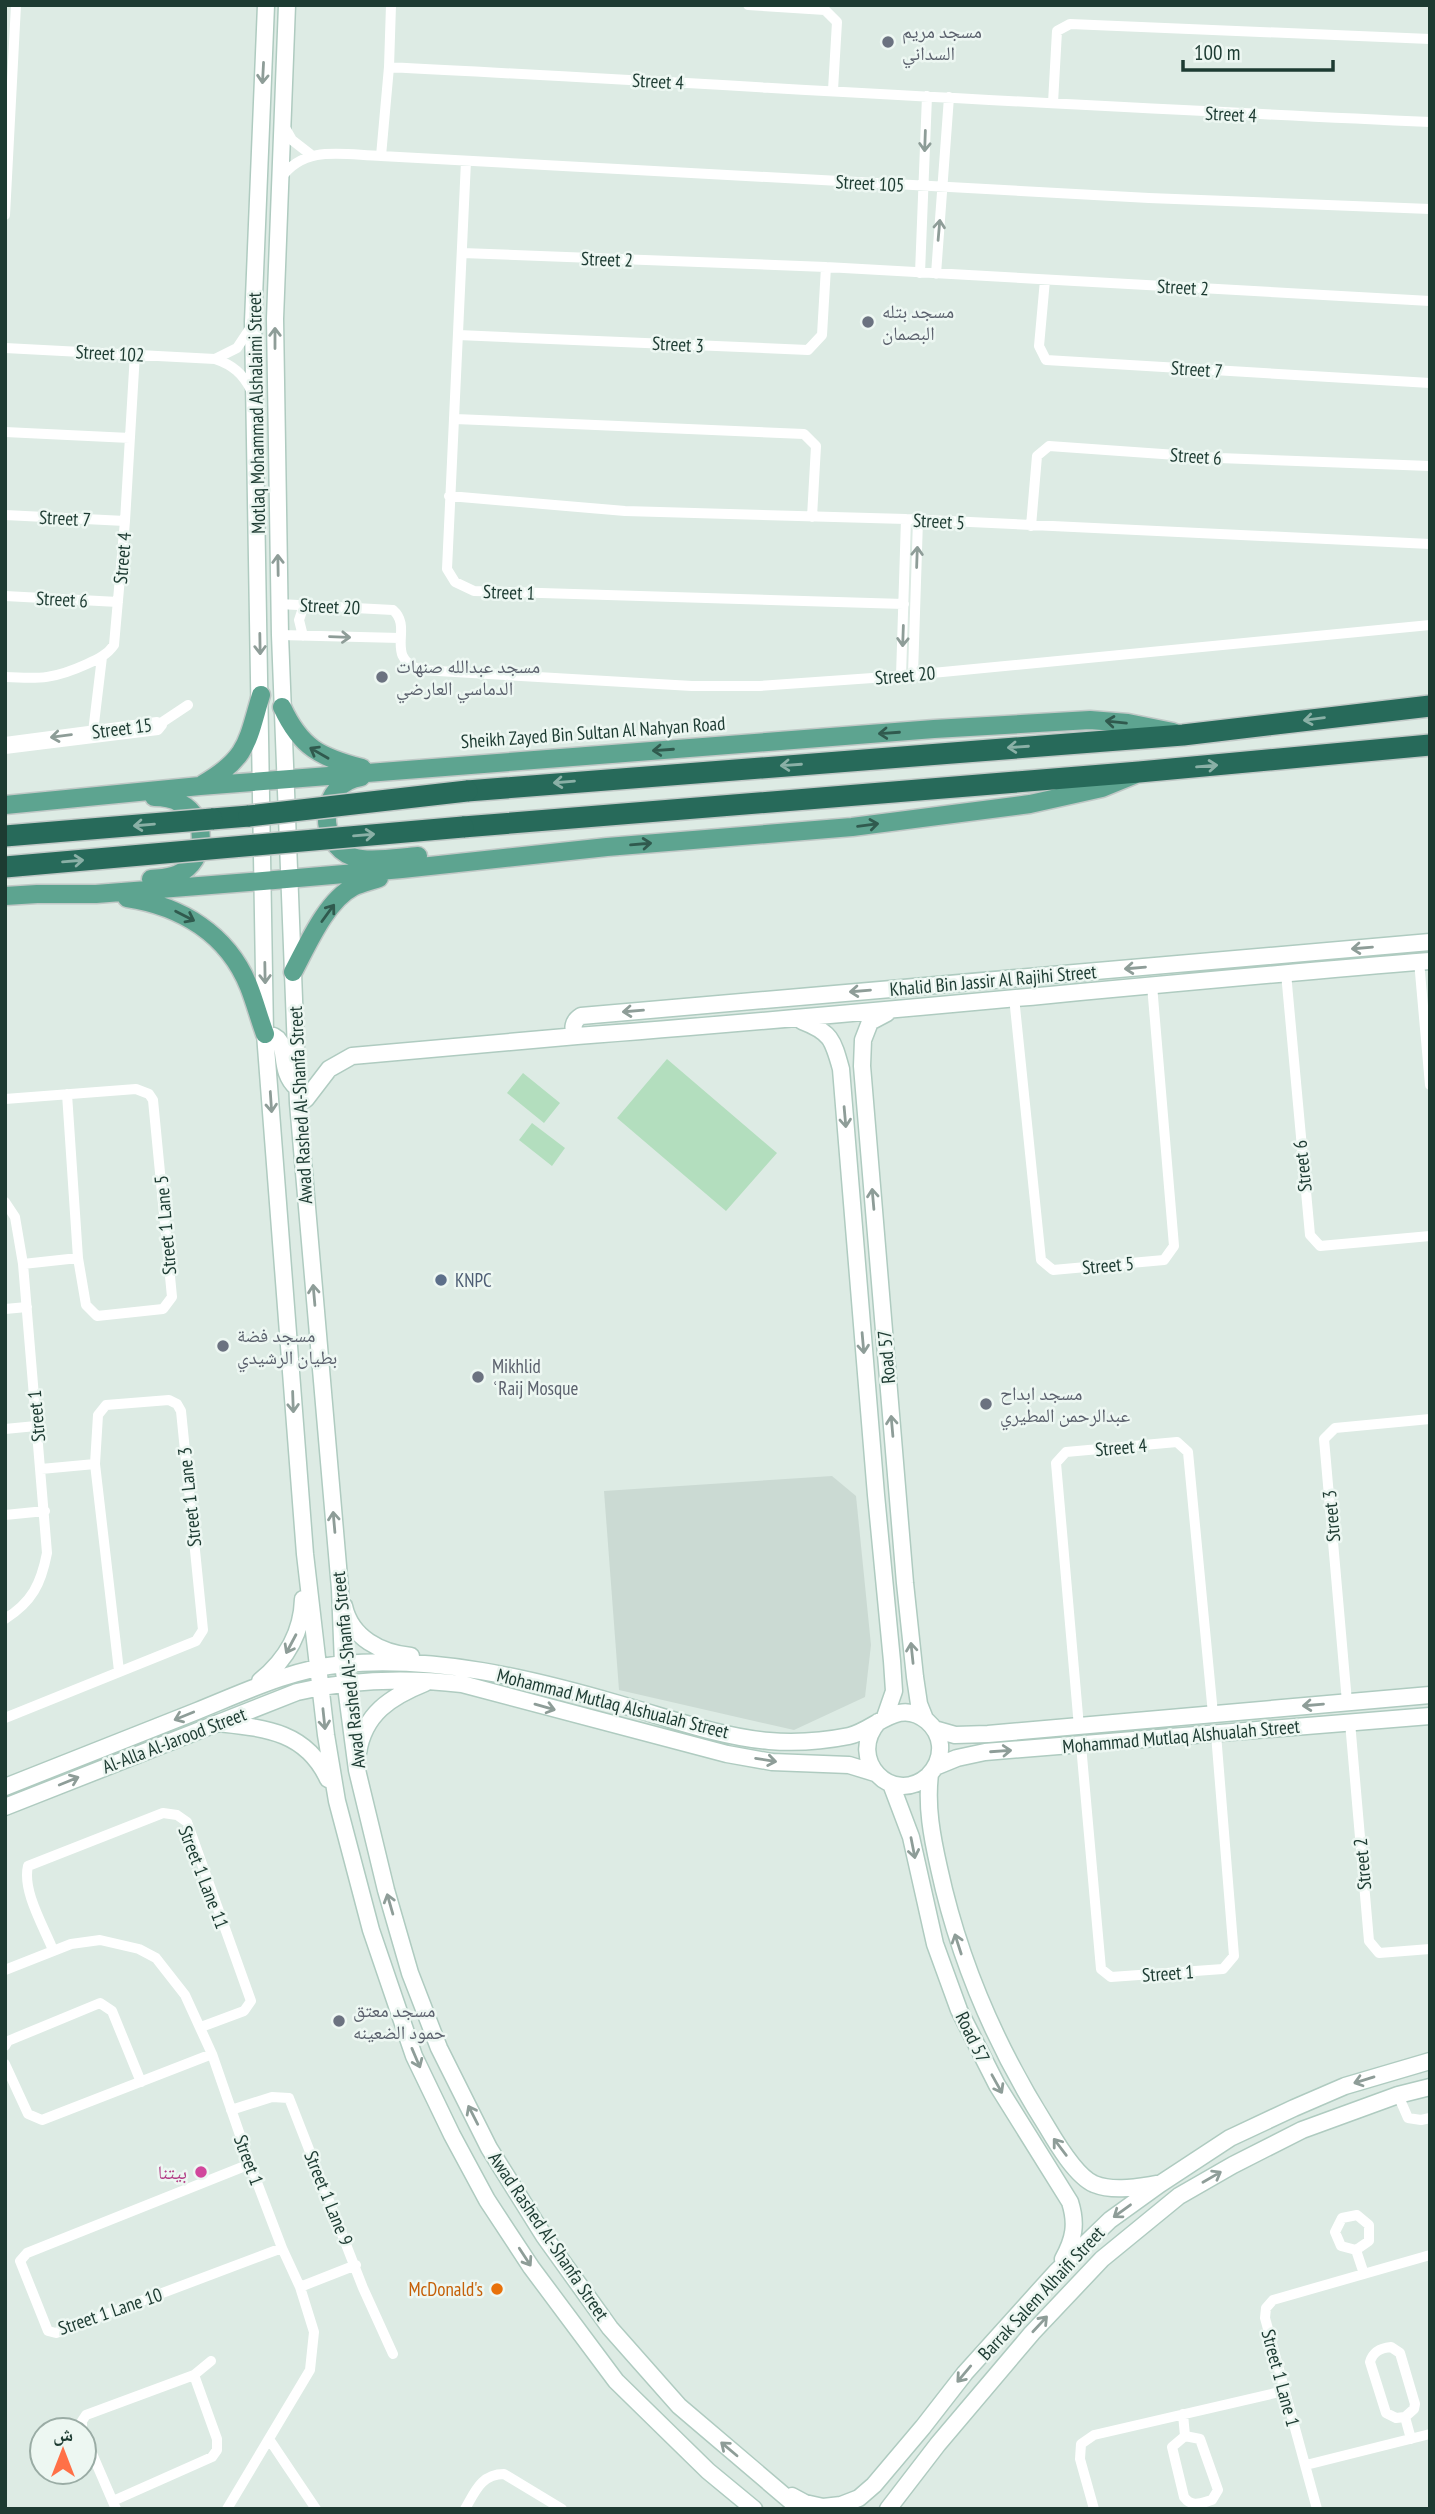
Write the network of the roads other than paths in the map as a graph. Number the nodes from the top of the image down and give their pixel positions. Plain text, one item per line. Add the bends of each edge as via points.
1 (16, 5) edge
2 (266, 5) edge
3 (287, 5) edge
4 (391, 5) edge
5 (748, 5) edge
6 (10, 20) edge
7 (265, 24) junction
8 (1430, 39) edge
9 (389, 66) junction
10 (282, 81) junction
11 (833, 90) junction
12 (927, 96) junction
13 (949, 97) junction
14 (8, 100) edge
15 (1053, 103) junction
16 (281, 120) junction
17 (1430, 122) edge
18 (310, 154) junction
19 (382, 156) junction
20 (466, 162) junction
21 (279, 180) junction
22 (923, 186) junction
23 (6, 187) edge
24 (943, 187) junction
25 (1430, 209) edge
26 (5, 215) edge
27 (462, 253) junction
28 (826, 267) junction
29 (920, 272) junction
30 (936, 274) junction
31 (1045, 280) junction
32 (1430, 302) edge
33 (253, 322) junction
34 (458, 335) junction
35 (5, 348) edge
36 (135, 353) junction
37 (215, 359) junction
38 (1430, 383) edge
39 (253, 394) junction
40 (455, 419) junction
41 (5, 432) edge
42 (130, 438) junction
43 (1430, 466) edge
44 (449, 496) junction
45 (256, 498) junction
46 (276, 500) junction
47 (5, 515) edge
48 (812, 517) junction
49 (906, 519) junction
50 (918, 520) junction
51 (125, 522) junction
52 (1031, 526) junction
53 (1430, 544) edge
54 (5, 596) edge
55 (118, 602) junction
56 (279, 604) junction
57 (904, 604) junction
58 (304, 605) junction
59 (1430, 625) edge
60 (280, 635) junction
61 (303, 636) junction
62 (400, 638) junction
63 (102, 657) junction
64 (913, 674) junction
65 (901, 676) junction
66 (5, 677) edge
67 (261, 695) junction
68 (188, 705) dead end
69 (1425, 705) edge
70 (282, 707) junction
71 (161, 723) junction
72 (93, 732) junction
73 (1184, 735) junction
74 (5, 742) edge
75 (1430, 745) edge
76 (5, 749) edge
77 (591, 755) junction
78 (376, 772) junction
79 (1139, 772) junction
80 (285, 779) junction
81 (262, 781) junction
82 (200, 786) junction
83 (14, 804) edge
84 (286, 816) joint
85 (262, 821) joint
86 (5, 836) edge
87 (607, 847) junction
88 (5, 867) edge
89 (402, 869) junction
90 (289, 878) junction
91 (263, 881) junction
92 (37, 894) junction
93 (96, 894) junction
94 (5, 896) edge
95 (1430, 942) edge
96 (1425, 961) edge
97 (293, 972) junction
98 (1286, 973) junction
99 (1152, 985) junction
100 (1014, 997) junction
101 (894, 1009) junction
102 (800, 1020) junction
103 (265, 1034) junction
104 (577, 1036) junction
105 (862, 1066) junction
106 (841, 1069) junction
107 (1430, 1085) edge
108 (67, 1094) junction
109 (298, 1095) junction
110 (5, 1099) edge
111 (5, 1202) edge
112 (1430, 1236) edge
113 (78, 1258) junction
114 (23, 1264) junction
115 (27, 1307) junction
116 (5, 1309) edge
117 (291, 1355) junction
118 (1430, 1419) edge
119 (36, 1426) junction
120 (5, 1429) edge
121 (95, 1464) junction
122 (41, 1469) junction
123 (330, 1484) junction
124 (45, 1511) junction
125 (5, 1515) edge
126 (305, 1554) junction
127 (905, 1583) junction
128 (885, 1584) junction
129 (340, 1590) junction
130 (908, 1605) junction
131 (888, 1607) junction
132 (5, 1619) edge
133 (343, 1664) junction
134 (319, 1668) junction
135 (478, 1670) junction
136 (119, 1671) junction
137 (431, 1681) junction
138 (345, 1683) junction
139 (321, 1686) junction
140 (247, 1690) junction
141 (1429, 1695) edge
142 (1390, 1698) junction
143 (1347, 1702) junction
144 (1213, 1714) junction
145 (1429, 1716) edge
146 (5, 1718) edge
147 (1392, 1718) junction
148 (882, 1719) junction
149 (1350, 1721) junction
150 (215, 1723) junction
151 (930, 1724) junction
152 (1079, 1727) junction
153 (1216, 1734) junction
154 (655, 1737) junction
155 (764, 1740) junction
156 (1080, 1745) junction
157 (356, 1770) junction
158 (933, 1770) junction
159 (876, 1773) junction
160 (891, 1784) junction
161 (5, 1787) edge
162 (337, 1801) junction
163 (5, 1807) edge
164 (1430, 1949) edge
165 (54, 1950) junction
166 (5, 1970) edge
167 (980, 1999) junction
168 (959, 2010) junction
169 (201, 2027) junction
170 (5, 2046) edge
171 (212, 2054) junction
172 (1430, 2061) edge
173 (5, 2064) edge
174 (141, 2082) junction
175 (1430, 2087) edge
176 (1398, 2095) junction
177 (231, 2110) junction
178 (1430, 2118) edge
179 (250, 2164) junction
180 (1160, 2184) junction
181 (282, 2248) junction
182 (1356, 2250) dead end
183 (1430, 2255) edge
184 (356, 2265) junction
185 (1056, 2272) junction
186 (1364, 2274) junction
187 (300, 2287) junction
188 (393, 2354) dead end
189 (211, 2361) dead end
190 (194, 2375) junction
191 (1284, 2391) junction
192 (1183, 2414) junction
193 (85, 2416) edge
194 (1405, 2417) junction
195 (923, 2427) junction
196 (1430, 2434) edge
197 (1185, 2436) junction
198 (269, 2439) junction
199 (1411, 2439) junction
200 (938, 2444) junction
201 (1306, 2465) junction
202 (98, 2466) edge
203 (766, 2479) junction
204 (115, 2505) edge
205 (227, 2509) edge
206 (316, 2509) edge
207 (465, 2509) edge
208 (562, 2509) edge
209 (754, 2509) edge
210 (800, 2509) edge
211 (888, 2509) edge
212 (1094, 2509) edge
213 (1317, 2509) edge

1 - 6 street
2 - 7 street, Motlaq Mohammad Alshalaimi Street
3 - 10 street, Motlaq Mohammad Alshalaimi Street
4 - 9 street
5 - 11 street via 825,10 837,22
6 - 14 street
7 - 10 street via 273,18 280,22
7 -> 33 street, Motlaq Mohammad Alshalaimi Street
8 - 15 street via 1070,24 1058,32
9 - 11 street, Street 4
9 - 19 street
10 - 16 street, Motlaq Mohammad Alshalaimi Street
11 - 12 street, Street 4
12 - 13 street, Street 4
12 -> 22 street
13 - 15 street, Street 4
13 - 24 street
14 - 23 street
15 - 17 street, Street 4
16 - 18 street via 292,140
16 - 21 street, Motlaq Mohammad Alshalaimi Street
18 - 19 street, Street 105
18 - 21 street
19 - 20 street, Street 105
20 - 22 street, Street 105
20 - 27 street, Street 1
46 -> 21 street, Motlaq Mohammad Alshalaimi Street
22 - 24 street, Street 105
22 - 29 street
23 - 26 street
24 - 25 street, Street 105
30 -> 24 street
27 - 28 street, Street 2
27 - 34 street, Street 1
28 - 29 street, Street 2
28 - 34 street, Street 3 via 822,335 808,350
29 - 30 street, Street 2
30 - 31 street, Street 2
31 - 32 street, Street 2
31 - 38 street, Street 7 via 1039,346 1046,360
33 - 37 street via 237,348
33 - 39 street, Motlaq Mohammad Alshalaimi Street
34 - 40 street, Street 1
35 - 36 street, Street 102
36 - 37 street, Street 102
36 - 42 street, Street 4
37 - 39 street, Street 102 via 237,370
39 - 45 street, Motlaq Mohammad Alshalaimi Street
40 - 44 street, Street 1
40 - 48 street via 804,434 816,446
41 - 42 street
42 - 51 street, Street 4
43 - 52 street, Street 6 via 1049,446 1037,456
44 - 48 street, Street 5 via 625,512
44 - 57 street, Street 1 via 447,569 455,582 474,591
45 - 46 street via 264,505
45 -> 67 street, Motlaq Mohammad Alshalaimi Street
56 -> 46 street, Motlaq Mohammad Alshalaimi Street
47 - 51 street, Street 7
48 - 49 street, Street 5
49 - 50 street, Street 5
49 - 57 street
50 - 52 street, Street 5
64 -> 50 street
51 - 55 street, Street 4
52 - 53 street, Street 5
54 - 55 street, Street 6
55 - 63 street, Street 4 via 116,639
56 - 58 street, Street 20
56 - 60 street, Motlaq Mohammad Alshalaimi Street
57 -> 65 street
58 - 61 street via 299,620
58 - 62 street, Street 20 via 393,610 400,619
59 - 64 street, Street 20
60 - 61 street, Street 20
60 - 70 street, Motlaq Mohammad Alshalaimi Street
61 -> 62 street, Street 20
62 - 65 street, Street 20 via 405,660 427,670 726,687
63 - 66 street via 56,677
63 - 72 street, Street 4
64 - 65 street, Street 20
67 - 81 street, Motlaq Mohammad Alshalaimi Street
67 - 82 main road via 236,761
68 - 71 street
69 -> 73 highway, Sheikh Zayed Bin Sultan Al Nahyan Road
78 -> 70 main road via 327,758 307,746
70 - 80 street, Motlaq Mohammad Alshalaimi Street
71 - 72 street, Street 15
71 - 76 street, Street 15 via 158,730
72 -> 74 street, Street 15
73 -> 77 main road, Sheikh Zayed Bin Sultan Al Nahyan Road via 1090,720
73 -> 86 highway, Sheikh Zayed Bin Sultan Al Nahyan Road, bridge via 467,791 249,816
79 -> 75 highway
77 - 78 main road, Sheikh Zayed Bin Sultan Al Nahyan Road
77 - 87 main road via 356,778 331,797 326,823 341,850 361,859
78 - 80 main road, Sheikh Zayed Bin Sultan Al Nahyan Road
87 -> 79 main road via 996,810 1102,788
88 -> 79 highway, bridge
80 - 81 main road, Sheikh Zayed Bin Sultan Al Nahyan Road
80 - 84 street, Motlaq Mohammad Alshalaimi Street
81 - 82 main road, Sheikh Zayed Bin Sultan Al Nahyan Road
81 - 85 street, Motlaq Mohammad Alshalaimi Street
82 - 83 main road, Sheikh Zayed Bin Sultan Al Nahyan Road
83 - 92 main road via 165,798 189,809 201,829 198,854 178,874
84 - 90 street, Awad Rashed Al-Shanfa Street
85 - 91 street, Awad Rashed Al-Shanfa Street
87 - 89 main road
89 - 90 main road
97 -> 89 main road via 338,900 352,888
90 - 91 main road
90 - 97 street, Awad Rashed Al-Shanfa Street
91 - 93 main road
91 -> 103 street, Awad Rashed Al-Shanfa Street
92 - 93 main road
92 - 94 main road
93 -> 103 main road via 170,908 209,930 230,953 249,986
95 -> 104 street, Khalid Bin Jassir Al Rajihi Street via 581,1016 573,1025
96 - 98 street, Khalid Bin Jassir Al Rajihi Street
96 - 107 street
97 - 109 street, Awad Rashed Al-Shanfa Street
98 - 99 street, Khalid Bin Jassir Al Rajihi Street
98 - 112 street, Street 6 via 1310,1235 1320,1246
99 - 100 street, Khalid Bin Jassir Al Rajihi Street
99 - 100 street, Street 5 via 1174,1246 1164,1260 1122,1264 1053,1270 1041,1260
100 - 101 street, Khalid Bin Jassir Al Rajihi Street
101 - 102 street, Khalid Bin Jassir Al Rajihi Street
101 - 105 street, Road 57 via 870,1022 863,1040
102 - 104 street, Khalid Bin Jassir Al Rajihi Street
102 - 106 street, Road 57 via 821,1028 833,1041
103 - 109 street via 275,1034 281,1040 285,1072
103 -> 117 street, Awad Rashed Al-Shanfa Street
104 - 109 street, Khalid Bin Jassir Al Rajihi Street via 361,1054 329,1069 306,1099
105 - 106 street via 853,1060
127 -> 105 street, Road 57
106 -> 128 street, Road 57
108 - 110 street, Street 1 Lane 5
108 - 113 street, Street 1 Lane 5
108 - 113 street, Street 1 Lane 5 via 136,1089 153,1100 172,1297 163,1310 97,1316 86,1305
123 -> 109 street, Awad Rashed Al-Shanfa Street
111 - 114 street, Street 1 via 15,1217
113 - 114 street
114 - 115 street, Street 1
115 - 116 street
115 - 119 street, Street 1
117 - 123 street via 297,1349 310,1354 321,1453
117 -> 126 street, Awad Rashed Al-Shanfa Street
118 - 143 street, Street 3 via 1335,1428 1324,1439
119 - 120 street
119 - 122 street, Street 1
121 - 122 street
121 - 136 street, Street 1 Lane 3
121 - 136 street, Street 1 Lane 3 via 97,1415 106,1405 169,1400 177,1404 203,1630 196,1641
122 - 124 street, Street 1
129 -> 123 street, Awad Rashed Al-Shanfa Street
124 - 125 street
124 - 132 street, Street 1 via 47,1553 42,1578 19,1611
126 - 134 street, Awad Rashed Al-Shanfa Street
126 -> 140 street via 302,1616 296,1633 276,1668
127 - 128 street via 898,1589
127 - 130 street, Road 57
128 - 131 street, Road 57
129 - 133 street, Awad Rashed Al-Shanfa Street
129 - 135 street via 350,1622 376,1646
130 - 131 street via 895,1602
151 -> 130 street, Road 57 via 919,1704
131 - 148 street, Road 57 via 894,1691
133 - 134 street, Al-Alla Al-Jarood Street
133 - 135 street, Mohammad Mutlaq Alshualah Street via 404,1663
133 - 138 street, Awad Rashed Al-Shanfa Street
134 - 139 street, Awad Rashed Al-Shanfa Street
134 - 140 street, Al-Alla Al-Jarood Street
135 - 155 street, Mohammad Mutlaq Alshualah Street
136 - 146 street, Street 1 Lane 3
137 - 138 street, Mohammad Mutlaq Alshualah Street
137 -> 154 street, Mohammad Mutlaq Alshualah Street via 462,1684
137 - 157 street via 398,1694 374,1714 362,1735
138 - 139 street, Al-Alla Al-Jarood Street
138 - 157 street, Awad Rashed Al-Shanfa Street
139 - 150 street, Al-Alla Al-Jarood Street
139 -> 162 street, Awad Rashed Al-Shanfa Street
140 -> 161 street, Al-Alla Al-Jarood Street
141 - 142 street, Mohammad Mutlaq Alshualah Street
141 - 145 street via 1421,1704
142 - 143 street, Mohammad Mutlaq Alshualah Street
142 - 147 street via 1400,1701 1401,1707
143 -> 144 street, Mohammad Mutlaq Alshualah Street
144 - 152 street, Mohammad Mutlaq Alshualah Street
144 - 152 street, Street 4 via 1188,1452 1177,1442 1066,1452 1056,1463
145 - 147 street, Mohammad Mutlaq Alshualah Street
147 - 149 street, Mohammad Mutlaq Alshualah Street
148 - 151 street via 908,1713
148 - 155 street, Mohammad Mutlaq Alshualah Street via 849,1736
148 - 159 street via 866,1747
149 - 153 street, Mohammad Mutlaq Alshualah Street
149 - 164 street, Street 2 via 1369,1941 1379,1953
150 - 162 street via 284,1734 320,1762
163 -> 150 street, Al-Alla Al-Jarood Street
151 - 152 street, Mohammad Mutlaq Alshualah Street via 955,1735
151 - 158 street via 940,1748
153 - 156 street, Mohammad Mutlaq Alshualah Street
153 - 156 street, Street 1 via 1234,1956 1223,1969 1111,1977 1101,1969
154 - 155 street via 657,1726 663,1726 746,1745
154 -> 159 street, Mohammad Mutlaq Alshualah Street via 772,1762 849,1765
158 -> 156 street, Mohammad Mutlaq Alshualah Street via 985,1752
203 -> 157 street, Awad Rashed Al-Shanfa Street via 679,2406 610,2328 489,2148 439,2048 410,1973
158 - 160 street via 912,1784
167 -> 158 street, Road 57 via 963,1958 932,1833 928,1792
159 - 160 street
160 -> 168 street, Road 57 via 911,1837 936,1944
162 -> 209 street, Awad Rashed Al-Shanfa Street via 371,1930 414,2056 487,2200 616,2381
165 - 166 street, Street 1
165 - 169 street, Street 1 via 100,1940 156,1958 185,1995
165 - 169 street, Street 1 Lane 11 via 28,1890 28,1866 163,1813 177,1815 187,1822 251,2001 244,2011
167 - 168 street
180 -> 167 street, Road 57 via 1107,2187 1080,2174 1031,2102
168 -> 185 street, Road 57 via 997,2085 1070,2202 1074,2233
169 - 171 street, Street 1
170 - 174 street via 100,2003 112,2011
171 - 174 street
171 - 177 street, Street 1
172 -> 180 street, Barrak Salem Alhaifi Street via 1345,2085 1294,2108 1230,2138
173 - 174 street via 28,2114 42,2120
175 - 176 street, Barrak Salem Alhaifi Street
176 - 178 street via 1408,2118
200 -> 176 street, Barrak Salem Alhaifi Street via 1102,2259 1179,2196 1302,2130
177 - 179 street, Street 1
177 - 184 street, Street 1 Lane 9 via 272,2097 289,2098
179 - 181 street, Street 1
179 - 181 street, Street 1 Lane 10 via 27,2253 20,2261 47,2331 56,2333
180 -> 185 street, Barrak Salem Alhaifi Street via 1110,2220
181 - 187 street, Street 1
182 - 186 street
183 - 186 street, Street 1 Lane 1
184 - 187 street
184 - 188 street, Street 1 Lane 9
185 -> 195 street, Barrak Salem Alhaifi Street
186 - 191 street, Street 1 Lane 1 via 1269,2303 1265,2318
187 - 198 street, Street 1 via 314,2332 310,2370
189 - 190 street
190 - 193 street
190 - 204 street via 217,2450 212,2457
191 - 192 street
191 - 201 street, Street 1 Lane 1
192 - 197 street
192 - 212 street via 1094,2435 1081,2444 1080,2459
194 - 194 street via 1415,2404 1400,2353 1383,2348 1370,2362 1386,2413
194 - 199 street
195 - 200 street via 926,2439
195 - 203 street, Barrak Salem Alhaifi Street via 874,2485 841,2505 805,2503
196 - 199 street
197 - 197 street via 1200,2439 1218,2490 1212,2500 1195,2505 1184,2497 1172,2446
198 - 205 street, Street 1
198 - 206 street
199 - 201 street
200 - 211 street, Barrak Salem Alhaifi Street
201 - 213 street, Street 1 Lane 1
202 - 204 street
203 - 210 street, Awad Rashed Al-Shanfa Street
207 - 208 street via 480,2483 494,2474 504,2474

